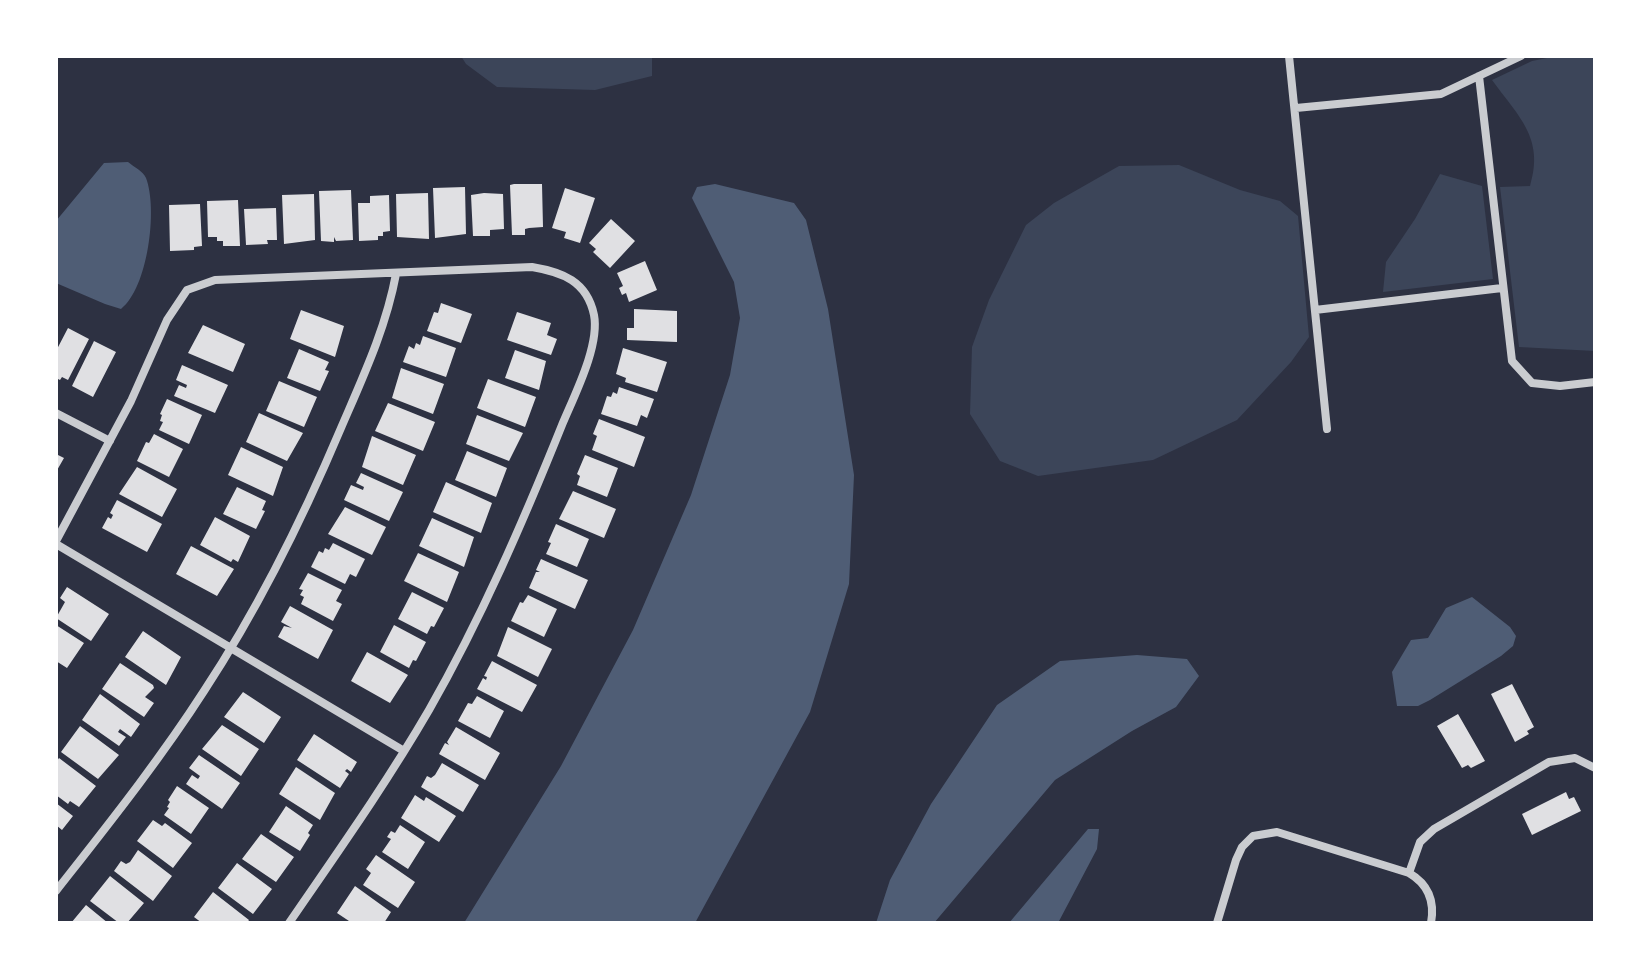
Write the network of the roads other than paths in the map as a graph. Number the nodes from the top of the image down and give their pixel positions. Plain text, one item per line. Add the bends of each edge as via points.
1 (1289, 56) edge
2 (1521, 56) edge
3 (1479, 76) junction
4 (1296, 108) junction
5 (396, 274) junction
6 (1502, 288) junction
7 (1315, 310) junction
8 (1595, 382) edge
9 (56, 413) edge
10 (1327, 429) dead end
11 (110, 441) junction
12 (56, 543) edge
13 (231, 646) junction
14 (404, 751) junction
15 (1595, 768) edge
16 (1409, 873) junction
17 (56, 891) edge
18 (289, 923) edge
19 (1217, 923) edge
20 (1431, 923) edge

1 - 4 street
2 - 3 street
3 - 4 street via 1441,94
3 - 6 street
4 - 7 street
5 - 11 street via 215,280 187,290 167,320
5 - 13 street via 390,307 332,449
5 - 14 street via 532,267 559,272 587,297 594,317 580,379 506,557
6 - 7 street
6 - 8 street via 1512,361 1532,383
7 - 10 street
9 - 11 street
11 - 12 street
12 - 13 street
13 - 14 street
13 - 17 street via 138,787
14 - 18 street
15 - 16 street via 1575,758 1549,762 1434,829 1420,842
16 - 19 street via 1277,832 1253,836 1236,860
16 - 20 street via 1430,893

